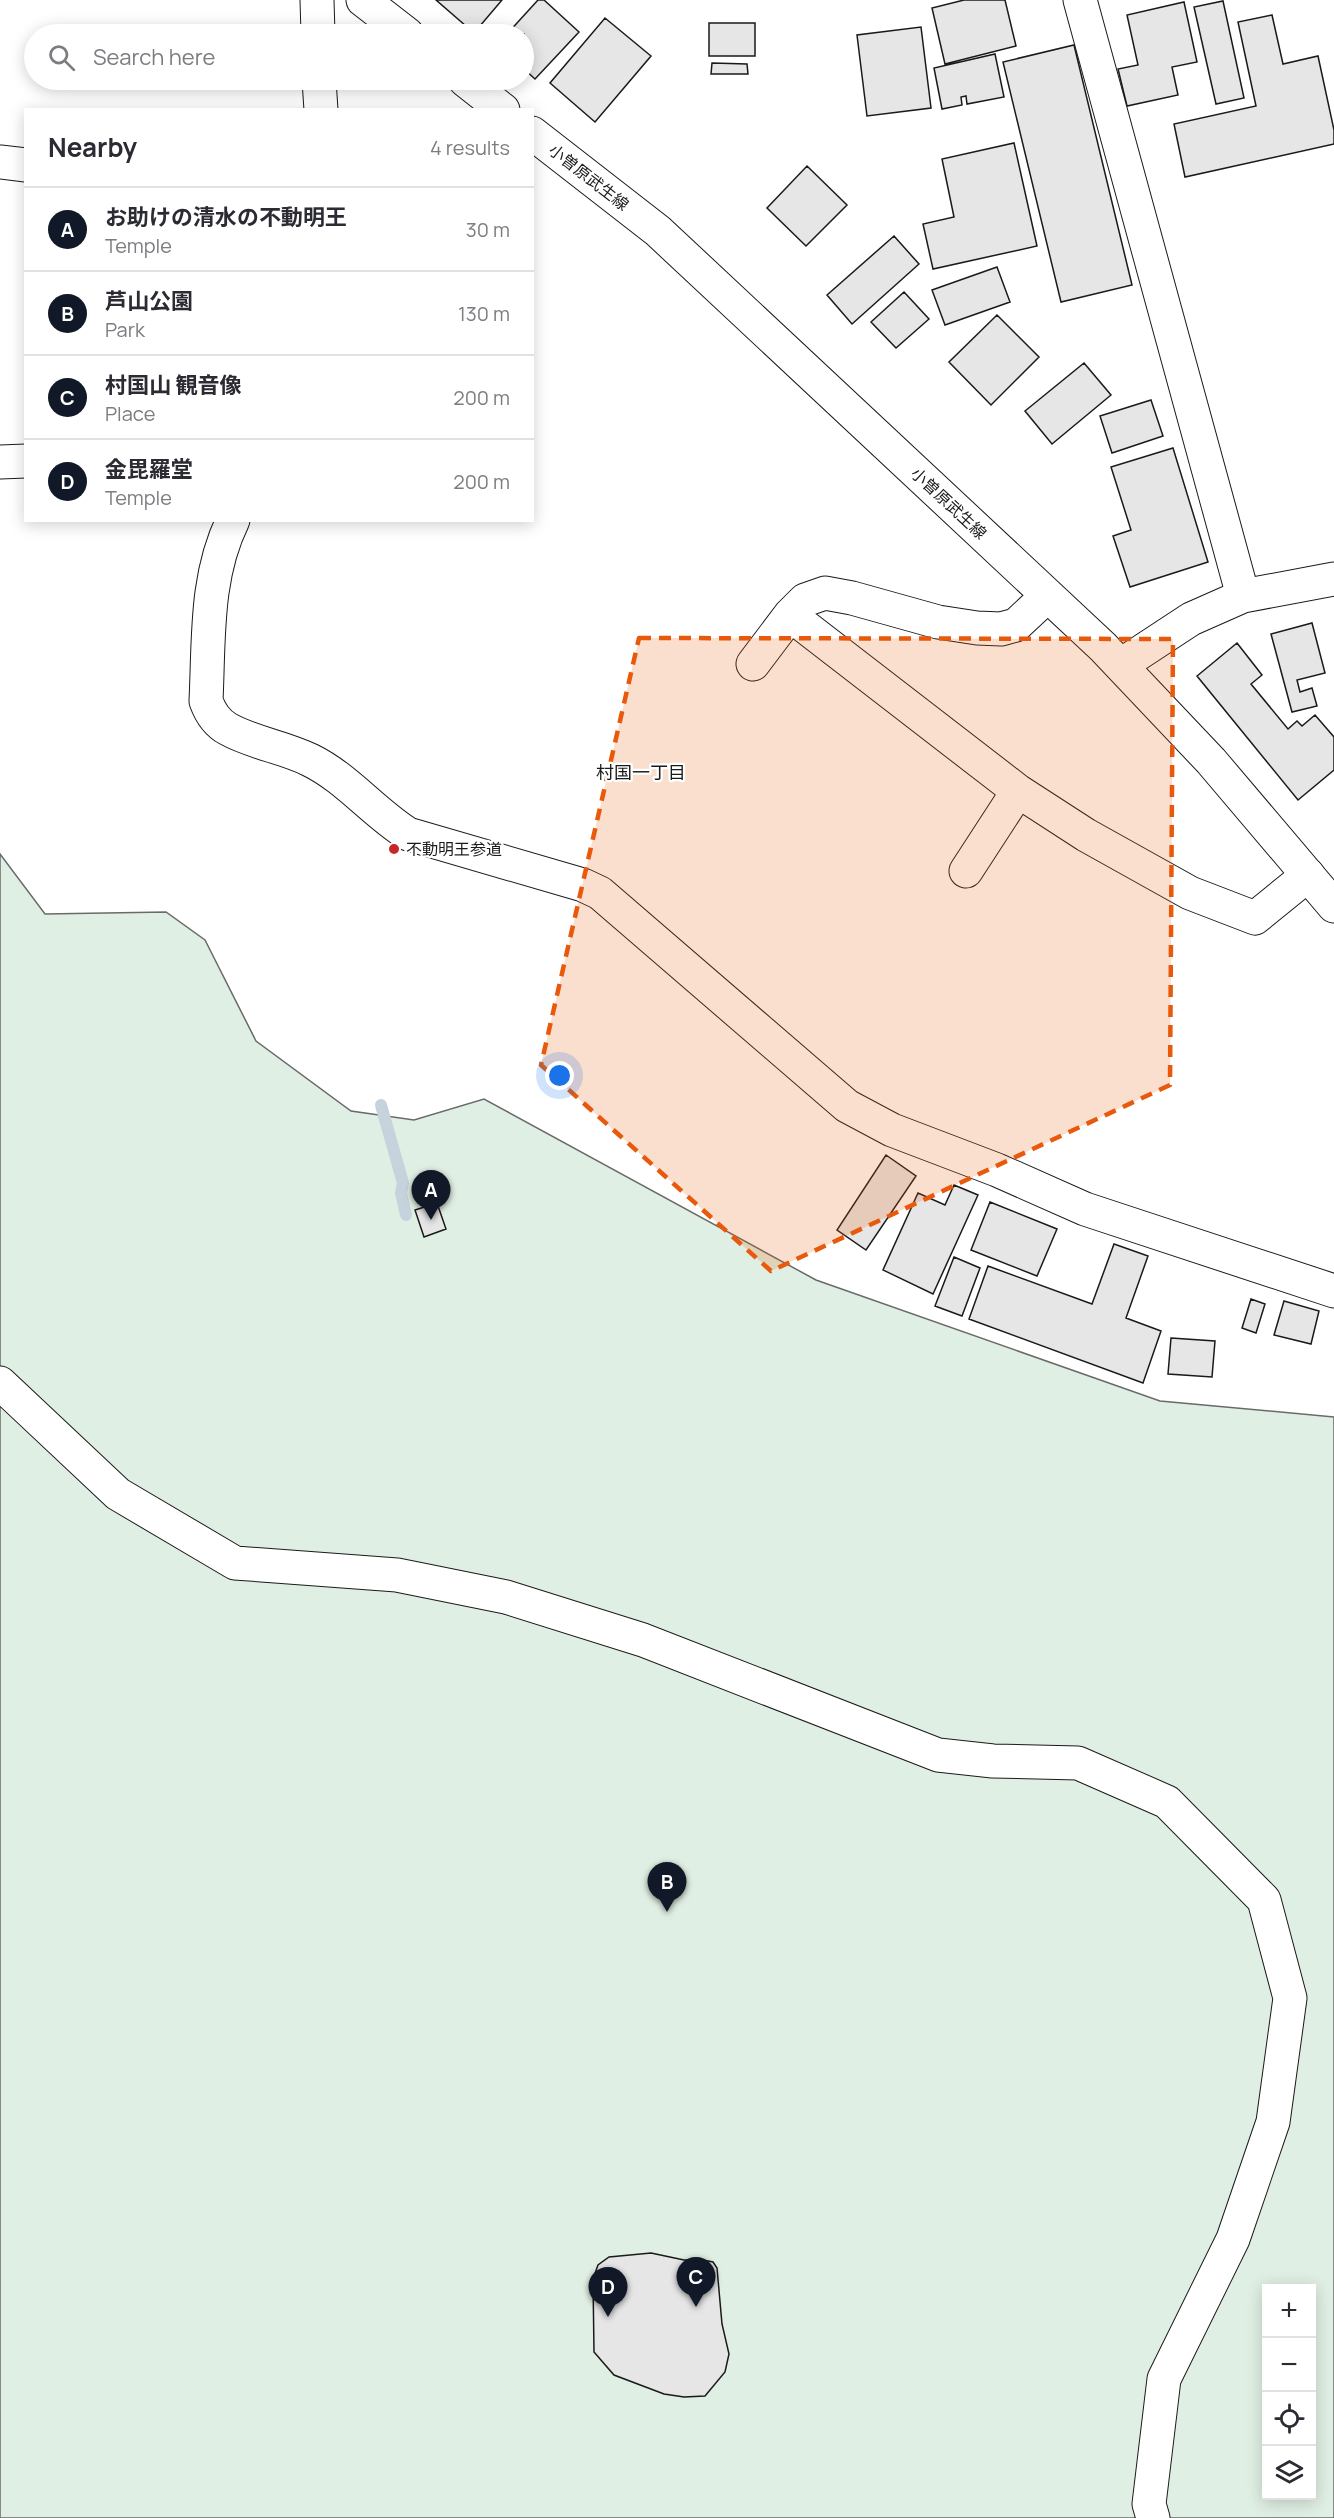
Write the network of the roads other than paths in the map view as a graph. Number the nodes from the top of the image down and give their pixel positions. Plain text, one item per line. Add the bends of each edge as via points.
1 (317, 0) edge
2 (363, 0) edge
3 (1080, 0) edge
4 (318, 24) edge
5 (394, 24) edge
6 (320, 90) edge
7 (478, 90) edge
8 (321, 108) edge
9 (500, 108) edge
10 (534, 135) edge
11 (0, 162) edge
12 (24, 165) edge
13 (24, 461) edge
14 (0, 462) edge
15 (232, 522) edge
16 (1334, 579) edge
17 (1047, 596) junction
18 (1243, 597) junction
19 (790, 615) junction
20 (753, 664) dead end
21 (1121, 665) junction
22 (1018, 791) junction
23 (966, 871) dead end
24 (1308, 875) junction
25 (1334, 906) edge
26 (1334, 1291) edge
27 (0, 1383) edge
28 (1153, 2518) edge

1 - 4 street
2 - 5 street
3 - 18 street
6 - 8 street
7 - 9 street
10 - 17 street, 小曽原武生線 via 658,231
11 - 12 street
13 - 14 street
15 - 26 street via 216,560 206,701 227,729 309,759 340,777 388,822 408,834 600,893 847,1106 892,1130 1085,1209
16 - 18 street
17 - 19 street via 1016,625 1001,629 938,622 825,593 805,600
17 - 21 street, 小曽原武生線
18 - 21 street via 1191,619
19 - 20 street
19 - 22 street
21 - 24 street, 小曽原武生線 via 1211,760
22 - 23 street
22 - 24 street via 1086,835 1190,893 1255,918
24 - 25 street, 小曽原武生線
27 - 28 street via 118,1494 235,1563 397,1575 506,1597 643,1640 938,1755 1078,1763 1167,1802 1264,1899 1290,1998 1273,2122 1233,2239 1164,2379 1149,2504

